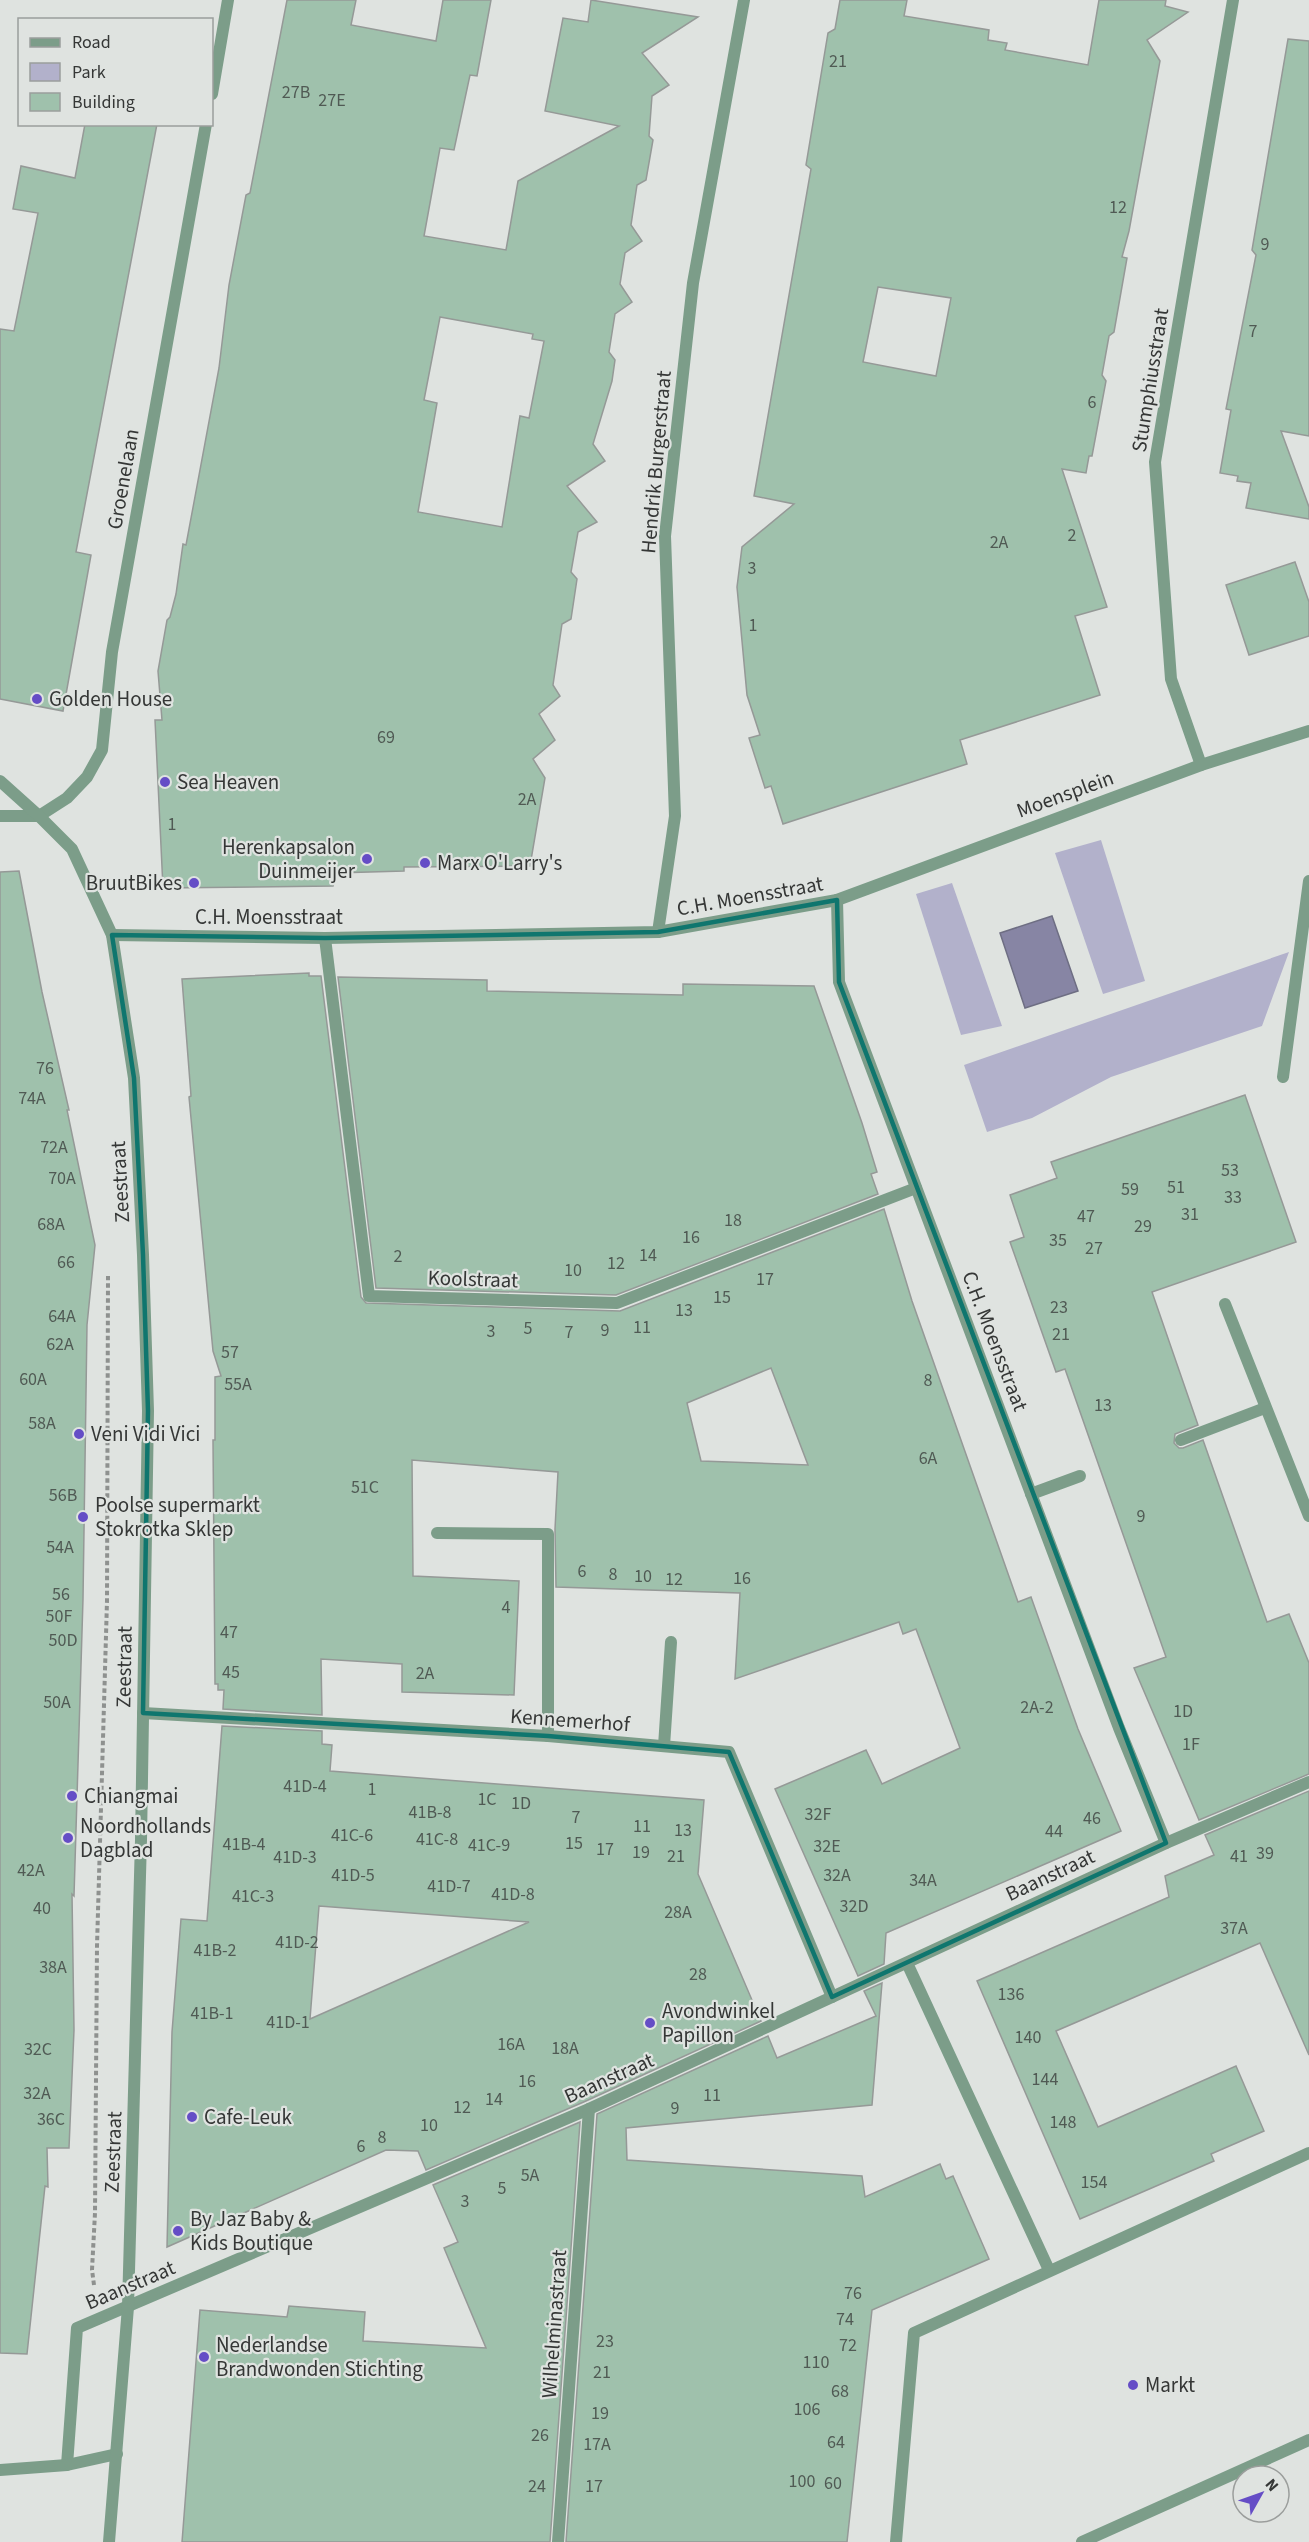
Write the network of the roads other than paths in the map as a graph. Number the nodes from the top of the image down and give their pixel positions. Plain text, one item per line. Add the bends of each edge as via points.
1 (228, 0) edge
2 (744, 0) edge
3 (1233, 0) edge
4 (213, 88) edge
5 (206, 126) edge
6 (1309, 731) edge
7 (1201, 765) junction
8 (0, 781) edge
9 (0, 816) edge
10 (39, 816) junction
11 (1309, 881) edge
12 (837, 900) junction
13 (658, 932) junction
14 (112, 935) junction
15 (325, 938) junction
16 (1282, 1077) dead end
17 (916, 1188) junction
18 (1225, 1304) dead end
19 (1265, 1408) junction
20 (1181, 1440) dead end
21 (1080, 1476) dead end
22 (1032, 1494) junction
23 (1309, 1516) edge
24 (437, 1533) dead end
25 (671, 1642) dead end
26 (143, 1713) junction
27 (548, 1736) junction
28 (664, 1746) junction
29 (1309, 1782) edge
30 (1166, 1843) junction
31 (907, 1963) junction
32 (832, 1997) junction
33 (589, 2109) junction
34 (1309, 2153) edge
35 (1049, 2270) junction
36 (128, 2307) junction
37 (1309, 2440) edge
38 (117, 2454) junction
39 (67, 2465) junction
40 (0, 2470) edge
41 (110, 2542) edge
42 (558, 2542) edge
43 (896, 2542) edge
44 (1082, 2542) edge

1 - 4 street
2 - 13 street, Hendrik Burgerstraat via 693,283 666,536 675,816
3 - 7 street, Stumphiusstraat via 1155,462 1171,679
5 - 10 street, Groenelaan via 112,652 102,750 87,777 67,798
6 - 7 street, Moensplein
7 - 12 street, Moensplein
8 - 10 street, Zeestraat
9 - 10 street
10 - 14 street, Zeestraat via 72,849
11 - 16 street
12 - 13 street, C.H. Moensstraat
12 - 17 street, C.H. Moensstraat via 839,982
13 - 15 street, C.H. Moensstraat
14 - 15 street, C.H. Moensstraat
14 - 26 street, Zeestraat via 134,1078 143,1255 148,1411
15 - 17 street, Koolstraat via 369,1296 617,1303
17 - 22 street, C.H. Moensstraat
18 - 19 street
19 - 20 street
19 - 23 street
21 - 22 street
22 - 30 street, C.H. Moensstraat
24 - 27 street via 548,1534
25 - 28 street
26 - 27 street, Kennemerhof
26 - 36 street, Zeestraat
27 - 28 street, Kennemerhof
28 - 32 street, Kennemerhof via 729,1752
29 - 30 street, Baanstraat
30 - 31 street, Baanstraat
31 - 32 street, Baanstraat
31 - 35 street
32 - 33 street, Baanstraat
33 - 36 street, Baanstraat
33 - 42 street, Wilhelminastraat
34 - 35 street
35 - 43 street via 914,2333
36 - 38 street, Zeestraat
36 - 39 street, Baanstraat via 77,2328
37 - 44 street
38 - 39 street
38 - 41 street, Zeestraat
39 - 40 street

